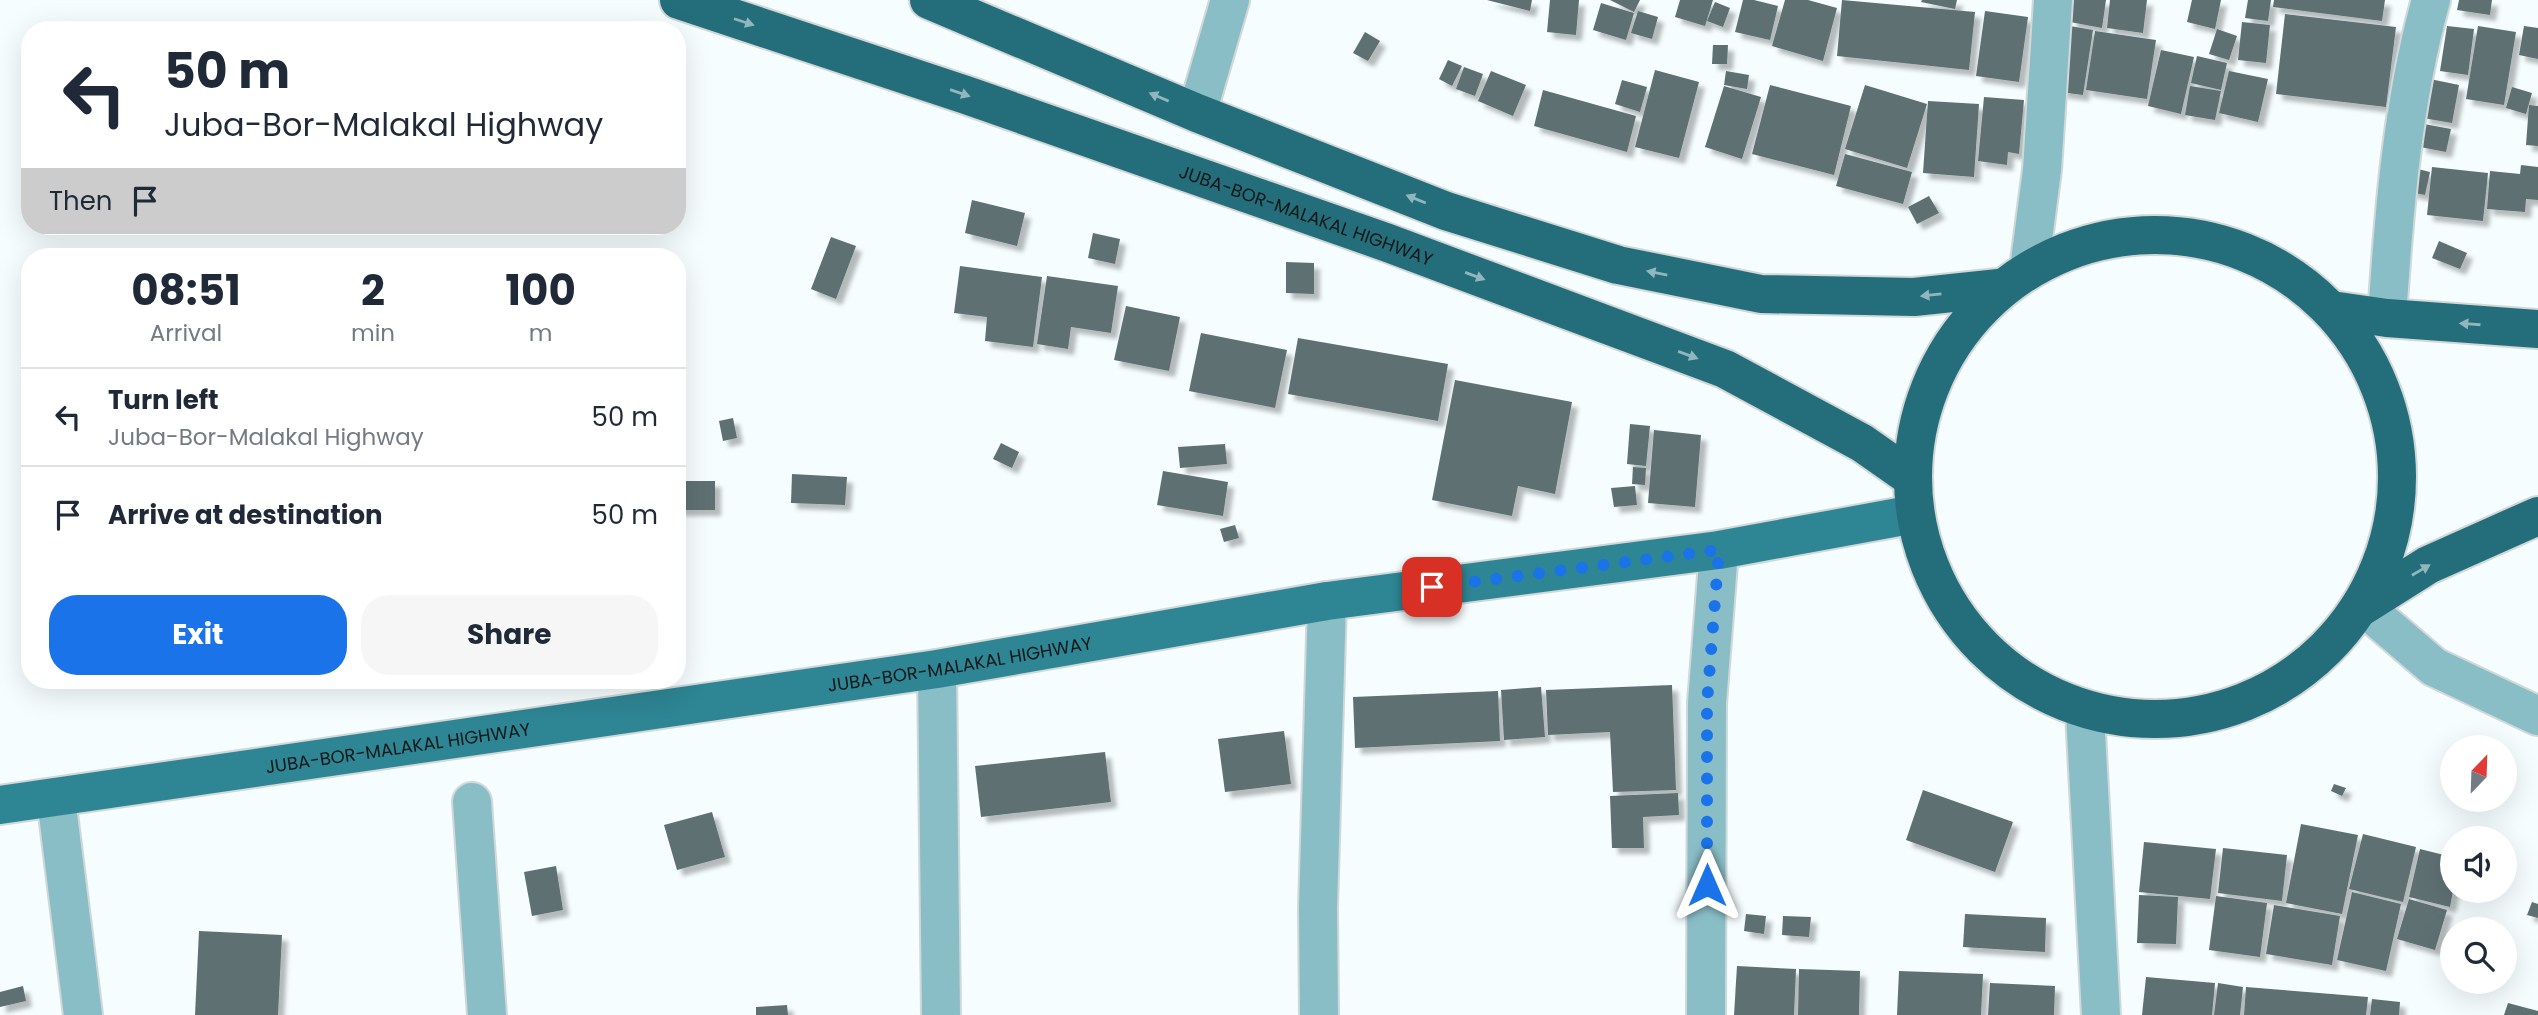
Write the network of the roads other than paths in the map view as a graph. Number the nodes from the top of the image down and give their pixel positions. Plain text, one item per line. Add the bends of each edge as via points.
1 (679, 0) edge
2 (929, 0) edge
3 (1230, 0) edge
4 (2053, 0) edge
5 (2431, 0) edge
6 (1197, 113) junction
7 (2014, 279) junction
8 (2331, 310) junction
9 (2388, 318) junction
10 (2538, 329) edge
11 (1914, 496) junction
12 (2538, 516) edge
13 (1719, 550) junction
14 (1327, 601) junction
15 (2362, 606) junction
16 (937, 669) junction
17 (2085, 713) junction
18 (2538, 716) edge
19 (56, 798) junction
20 (472, 802) dead end
21 (0, 805) edge
22 (83, 1015) edge
23 (487, 1015) edge
24 (941, 1015) edge
25 (1319, 1015) edge
26 (1706, 1015) edge
27 (2101, 1015) edge

1 -> 11 highway, JUBA-BOR-MALAKAL HIGHWAY via 1388,243 1725,369 1862,443
6 -> 2 highway
3 - 6 street
4 - 7 street via 2042,170
5 - 9 street via 2406,117
7 -> 6 highway via 1914,297 1761,294 1618,265 1446,211
7 - 8 highway via 2075,248 2181,236 2237,248 2288,274
7 - 11 highway via 1956,337 1931,381 1917,429
8 - 9 highway
8 - 15 highway via 2364,352 2386,401 2398,452 2397,506 2386,558
10 -> 9 highway
11 - 13 main road, JUBA-BOR-MALAKAL HIGHWAY
11 - 17 highway via 1929,566 1956,614 1991,655 2035,687
15 -> 12 highway via 2428,565
13 - 14 main road, JUBA-BOR-MALAKAL HIGHWAY
13 - 26 street via 1707,703
14 - 16 main road, JUBA-BOR-MALAKAL HIGHWAY
14 - 25 street
15 - 17 highway via 2335,642 2263,695 2220,711 2175,719
15 - 18 street via 2434,667
16 - 19 main road, JUBA-BOR-MALAKAL HIGHWAY
16 - 24 street
17 - 27 street
19 - 21 main road, JUBA-BOR-MALAKAL HIGHWAY
19 - 22 street
20 - 23 street

